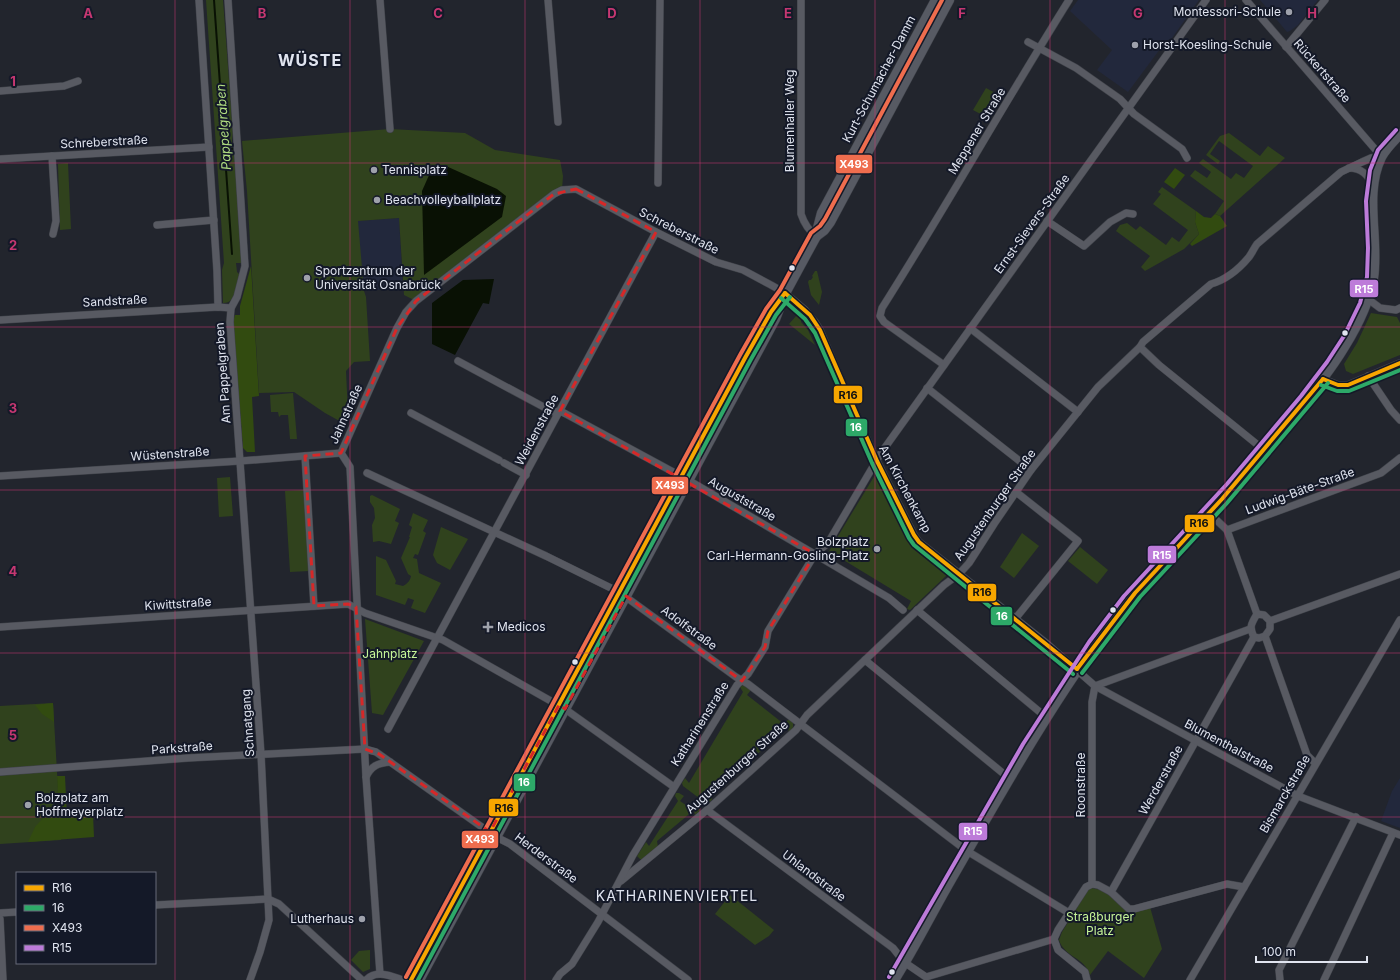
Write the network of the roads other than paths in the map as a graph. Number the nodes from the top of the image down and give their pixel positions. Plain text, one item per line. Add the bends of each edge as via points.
1 (199, 0) edge
2 (228, 0) edge
3 (380, 0) edge
4 (548, 0) edge
5 (660, 0) edge
6 (802, 0) edge
7 (936, 0) edge
8 (949, 0) edge
9 (1068, 0) edge
10 (1206, 0) edge
11 (1246, 0) edge
12 (1325, 0) edge
13 (1028, 42) dead end
14 (1039, 47) junction
15 (1286, 47) junction
16 (78, 81) dead end
17 (0, 91) edge
18 (1129, 108) junction
19 (558, 122) dead end
20 (390, 129) dead end
21 (1400, 134) edge
22 (209, 146) junction
23 (52, 156) junction
24 (1381, 156) junction
25 (1187, 158) dead end
26 (0, 159) edge
27 (1347, 168) junction
28 (658, 183) dead end
29 (1373, 186) junction
30 (562, 190) joint
31 (1133, 214) dead end
32 (214, 220) junction
33 (1047, 221) junction
34 (157, 225) dead end
35 (656, 232) junction
36 (53, 234) dead end
37 (816, 236) junction
38 (785, 293) junction
39 (1368, 299) junction
40 (218, 306) junction
41 (231, 308) junction
42 (1400, 308) edge
43 (0, 320) edge
44 (970, 328) junction
45 (1141, 344) junction
46 (458, 360) dead end
47 (1400, 363) edge
48 (944, 365) junction
49 (1368, 376) junction
50 (1323, 379) junction
51 (928, 388) junction
52 (560, 411) junction
53 (1078, 412) junction
54 (411, 414) dead end
55 (1400, 420) edge
56 (1264, 450) junction
57 (341, 453) junction
58 (306, 456) junction
59 (1400, 458) edge
60 (240, 461) junction
61 (877, 461) junction
62 (1032, 470) junction
63 (367, 473) dead end
64 (526, 475) junction
65 (0, 476) edge
66 (685, 478) junction
67 (1016, 492) junction
68 (1209, 513) junction
69 (1227, 530) junction
70 (495, 532) junction
71 (815, 554) junction
72 (959, 574) junction
73 (1400, 574) edge
74 (623, 594) junction
75 (314, 606) junction
76 (356, 607) junction
77 (250, 610) junction
78 (903, 610) dead end
79 (917, 610) junction
80 (1257, 614) junction
81 (1015, 619) junction
82 (1400, 620) edge
83 (1270, 621) junction
84 (0, 627) edge
85 (1250, 629) junction
86 (1265, 636) junction
87 (1254, 637) junction
88 (436, 638) junction
89 (865, 660) junction
90 (1077, 669) junction
91 (742, 681) junction
92 (1095, 686) junction
93 (562, 707) junction
94 (1047, 718) junction
95 (800, 724) junction
96 (388, 729) dead end
97 (1196, 740) junction
98 (365, 749) junction
99 (261, 754) junction
100 (390, 762) junction
101 (1315, 763) junction
102 (0, 772) edge
103 (366, 777) junction
104 (1010, 779) junction
105 (674, 786) junction
106 (1298, 796) junction
107 (707, 810) junction
108 (1356, 818) junction
109 (493, 834) junction
110 (1396, 834) edge
111 (967, 851) junction
112 (633, 855) junction
113 (642, 863) junction
114 (617, 884) junction
115 (1092, 884) junction
116 (1244, 887) junction
117 (1111, 892) junction
118 (268, 899) junction
119 (156, 905) edge
120 (16, 912) edge
121 (0, 913) edge
122 (601, 914) junction
123 (1069, 914) junction
124 (0, 919) edge
125 (1054, 939) junction
126 (904, 962) junction
127 (380, 974) junction
128 (3, 980) edge
129 (250, 980) edge
130 (362, 980) edge
131 (366, 980) edge
132 (403, 980) edge
133 (411, 980) edge
134 (419, 980) edge
135 (556, 980) edge
136 (688, 980) edge
137 (894, 980) edge
138 (1087, 980) edge
139 (1190, 980) edge
140 (1280, 980) edge
141 (1324, 980) edge

1 - 22 street, Am Pappelgraben
2 - 41 street, Am Pappelgraben via 246,266
3 - 20 street
4 - 19 street
5 - 28 street
6 - 37 street, Blumenhaller Weg via 801,214 809,230
7 - 37 main road, Kurt-Schumacher-Damm via 822,213
8 - 37 main road, Kurt-Schumacher-Damm via 830,222
9 - 14 street, Meppener Straße
10 - 18 street, Ernst-Sievers-Straße
11 - 15 street, Rückertstraße
12 - 15 street
13 - 14 street
14 - 18 street via 1076,68
14 - 48 street, Meppener Straße via 939,218 882,308 880,316 884,322
15 - 24 street, Rückertstraße
16 - 17 street via 64,86
18 - 25 street via 1182,149
18 - 33 street, Ernst-Sievers-Straße
21 - 24 main road
22 - 23 street, Schreberstraße
22 - 32 street, Am Pappelgraben
23 - 26 street, Schreberstraße
23 - 36 street via 56,221
24 - 27 street, Augustenburger Straße
24 - 29 main road
27 - 29 street via 1359,169
27 - 45 street, Augustenburger Straße via 1257,244 1248,259 1222,281 1211,284
29 - 39 main road via 1374,263
30 - 35 street, Schreberstraße via 576,188
30 - 57 street, Jahnstraße via 416,301 406,312
31 - 33 street via 1126,213 1110,222 1084,246
32 - 34 street
32 - 40 street, Am Pappelgraben
33 - 44 street, Ernst-Sievers-Straße
35 - 38 street, Schreberstraße via 716,262 742,270
35 - 52 street, Weidenstraße
37 - 38 main road, Kurt-Schumacher-Damm
38 - 61 street, Am Kirchenkamp via 810,315 820,330
38 - 66 main road, Kurt-Schumacher-Damm via 767,318
39 - 42 street via 1380,308
39 - 50 main road via 1351,335
40 - 41 street, Sandstraße
40 - 43 street, Sandstraße
41 - 60 street, Am Pappelgraben
44 - 48 street, Ernst-Sievers-Straße
44 - 53 street
45 - 53 street, Augustenburger Straße via 1098,387
45 - 56 street via 1159,364
46 - 52 street, Auguststraße via 553,412
47 - 49 street
48 - 51 street, Ernst-Sievers-Straße
49 - 50 street via 1338,385
49 - 55 street
50 - 56 main road
51 - 61 street, Ernst-Sievers-Straße
51 - 62 street
52 - 64 street, Weidenstraße
52 - 66 street, Auguststraße
53 - 62 street, Augustenburger Straße
54 - 64 street
56 - 68 main road
57 - 58 street, Wüstenstraße
57 - 76 street, Jahnstraße via 350,467
58 - 60 street, Wüstenstraße
58 - 75 street
59 - 69 street, Ludwig-Bäte-Straße via 1381,473
60 - 65 street, Wüstenstraße
60 - 77 street, Schnatgang
61 - 71 street, Katharinenstraße via 828,543
61 - 72 street, Am Kirchenkamp via 919,542
62 - 67 street, Augustenburger Straße
63 - 70 street, Adolfstraße
64 - 70 street, Weidenstraße
66 - 71 street, Auguststraße
66 - 74 main road, Kurt-Schumacher-Damm
67 - 72 street, Augustenburger Straße via 969,564
67 - 81 street via 1078,541
68 - 69 street
68 - 90 main road via 1135,593
69 - 80 street
70 - 74 street, Adolfstraße
70 - 88 street, Weidenstraße
71 - 78 street, Auguststraße via 889,598
71 - 91 street, Katharinenstraße via 768,631 765,647
72 - 79 street, Augustenburger Straße
72 - 81 street, Am Kirchenkamp
73 - 83 street
74 - 91 street, Adolfstraße
74 - 93 main road, Kurt-Schumacher-Damm
75 - 76 street, Kiwittstraße via 348,604
75 - 77 street, Kiwittstraße
76 - 88 street via 365,613
76 - 98 street, Jahnstraße
77 - 84 street, Kiwittstraße
77 - 99 street, Schnatgang
79 - 89 street, Augustenburger Straße
79 - 94 street
80 - 83 street via 1264,615
80 - 85 street
81 - 90 street, Am Kirchenkamp
82 - 101 street, Bismarckstraße
83 - 86 street via 1270,629
85 - 87 street
85 - 92 street
86 - 87 street
86 - 101 street via 1307,755
87 - 97 street, Werderstraße
88 - 93 street
88 - 96 street
89 - 95 street, Augustenburger Straße
89 - 104 street
90 - 92 street, Blumenthalstraße
90 - 94 main road
91 - 95 street, Adolfstraße
91 - 105 street, Katharinenstraße via 737,685
92 - 97 street, Blumenthalstraße
92 - 115 street, Roonstraße via 1092,702
93 - 105 street
93 - 109 main road, Kurt-Schumacher-Damm
94 - 104 main road
95 - 107 street, Augustenburger Straße
95 - 111 street, Adolfstraße
97 - 106 street, Blumenthalstraße
97 - 117 street, Werderstraße
98 - 99 street, Parkstraße
98 - 100 street, Herderstraße via 376,752
98 - 103 street, Jahnstraße
99 - 102 street, Parkstraße
99 - 118 street, Schnatgang
100 - 103 street via 380,762 373,766
100 - 109 street, Herderstraße
101 - 106 street, Bismarckstraße
103 - 127 street, Jahnstraße
104 - 111 main road
105 - 112 street, Katharinenstraße
106 - 108 street, Blumenthalstraße
106 - 116 street, Bismarckstraße
107 - 113 street, Augustenburger Straße
107 - 126 street, Uhlandstraße via 893,948
108 - 110 street, Blumenthalstraße
108 - 140 street via 1279,970
109 - 122 street, Herderstraße via 510,844
109 - 133 main road
109 - 134 main road
110 - 141 street
111 - 123 street, Adolfstraße
111 - 126 main road
112 - 113 street via 636,862
112 - 114 street, Katharinenstraße
113 - 114 street, Augustenburger Straße
114 - 122 street, Katharinenstraße
115 - 117 street
115 - 123 street via 1086,888
116 - 117 street via 1227,884 1134,909 1124,906
116 - 139 street, Bismarckstraße
118 - 119 street
118 - 129 street, Schnatgang via 269,920
118 - 130 street via 279,904
120 - 121 street
122 - 135 street, Katharinenstraße via 572,964
122 - 136 street, Herderstraße
123 - 125 street
124 - 128 street
125 - 126 street, Uhlandstraße via 926,977
125 - 138 street via 1058,950 1085,972
126 - 137 main road
127 - 131 street
127 - 132 street

